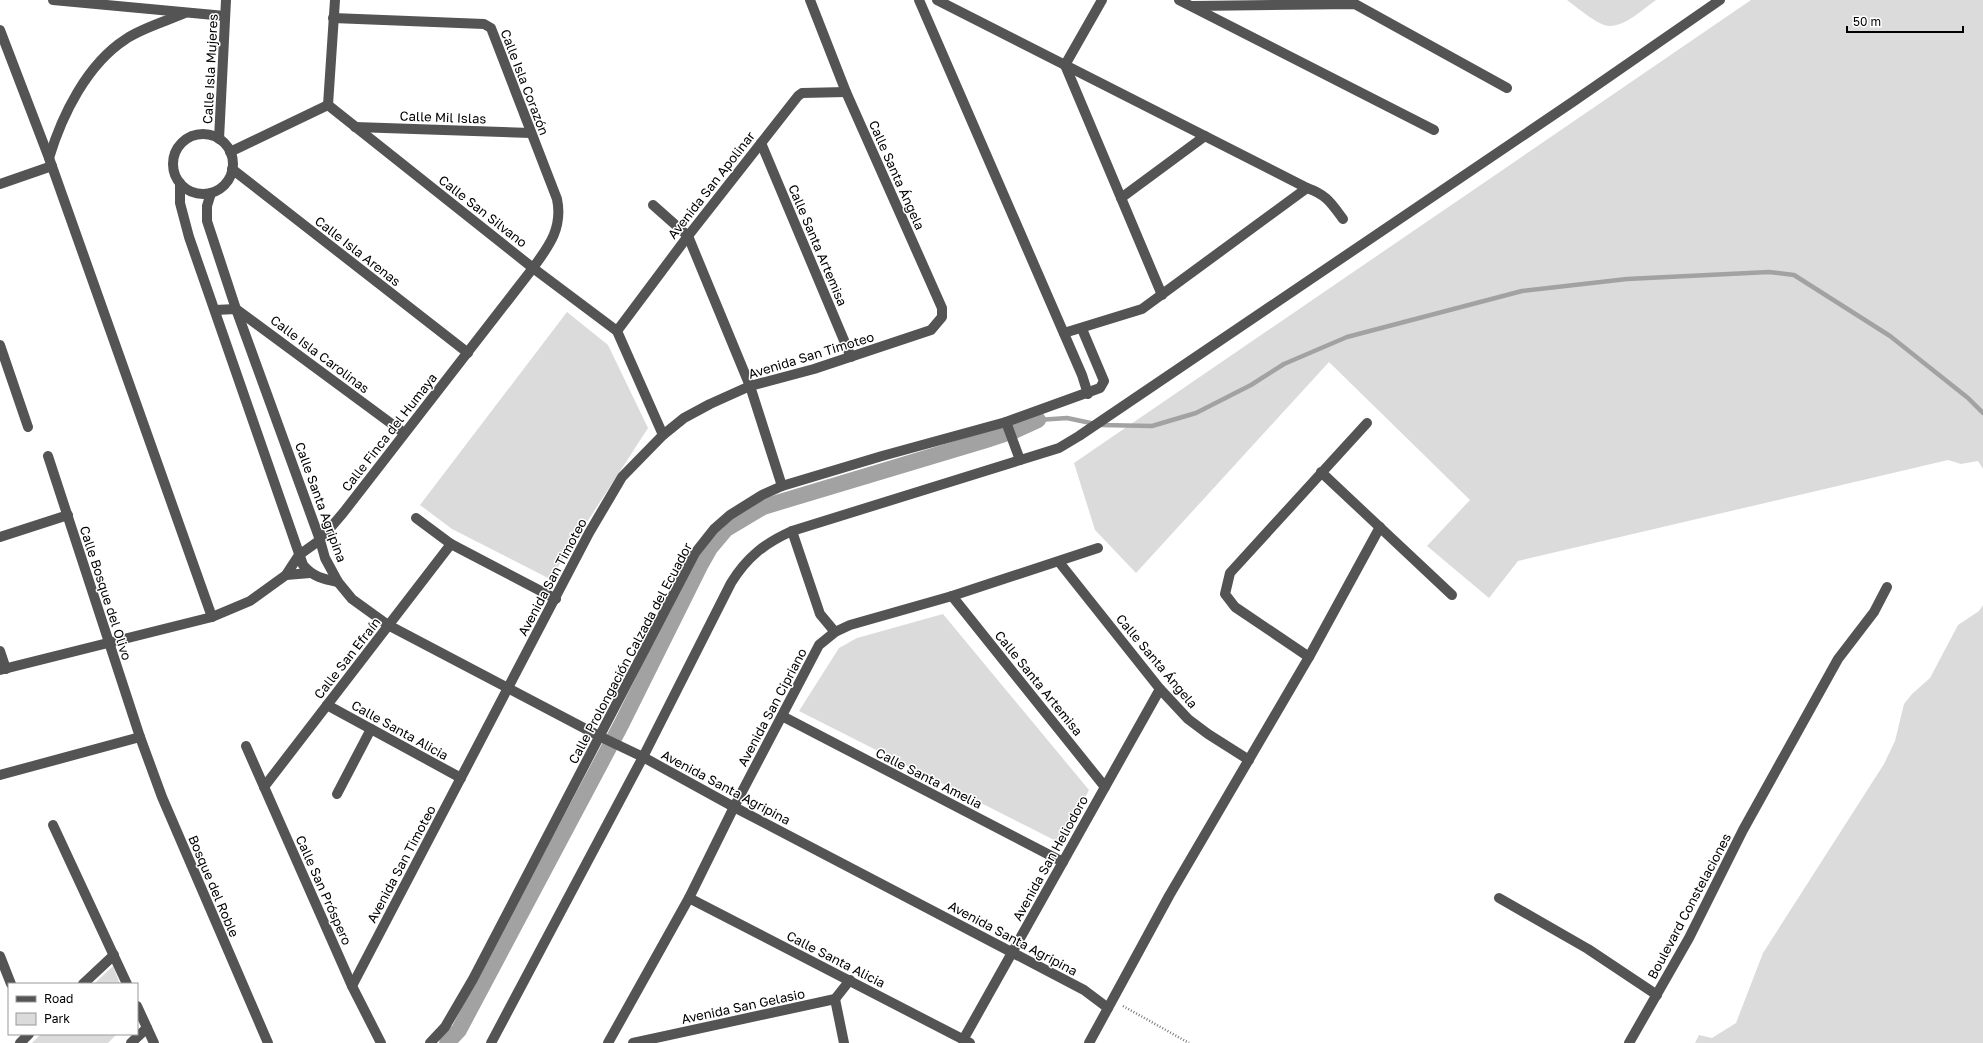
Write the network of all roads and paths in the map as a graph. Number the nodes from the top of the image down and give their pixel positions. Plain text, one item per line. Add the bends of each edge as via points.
1 (53, 0) edge
2 (226, 0) edge
3 (334, 0) edge
4 (810, 0) edge
5 (919, 0) edge
6 (937, 0) edge
7 (1102, 0) edge
8 (1179, 0) edge
9 (1720, 0) edge
10 (1192, 6) junction
11 (185, 13) junction
12 (225, 16) junction
13 (333, 18) junction
14 (0, 30) edge
15 (1065, 65) junction
16 (1507, 88) dead end
17 (846, 92) junction
18 (328, 105) junction
19 (355, 127) junction
20 (1434, 130) dead end
21 (531, 133) junction
22 (1205, 136) junction
23 (219, 139) junction
24 (761, 143) junction
25 (230, 152) junction
26 (50, 162) junction
27 (232, 169) junction
28 (0, 184) edge
29 (180, 184) junction
30 (1308, 188) junction
31 (210, 193) junction
32 (1121, 198) junction
33 (653, 205) dead end
34 (1343, 219) dead end
35 (688, 236) junction
36 (533, 268) junction
37 (1162, 295) junction
38 (236, 309) junction
39 (215, 310) junction
40 (1082, 329) junction
41 (617, 331) junction
42 (1064, 333) junction
43 (917, 336) joint
44 (0, 345) edge
45 (468, 353) junction
46 (851, 357) junction
47 (750, 386) junction
48 (1088, 394) junction
49 (1006, 422) junction
50 (1367, 423) dead end
51 (28, 427) dead end
52 (404, 433) junction
53 (663, 435) junction
54 (48, 456) dead end
55 (1020, 460) junction
56 (1321, 472) junction
57 (782, 486) junction
58 (68, 515) junction
59 (416, 518) dead end
60 (1380, 527) junction
61 (792, 531) junction
62 (0, 537) edge
63 (320, 540) junction
64 (451, 544) junction
65 (1098, 548) dead end
66 (299, 555) junction
67 (1060, 562) junction
68 (310, 573) junction
69 (286, 575) junction
70 (338, 582) junction
71 (1887, 587) dead end
72 (1452, 595) dead end
73 (952, 596) junction
74 (556, 599) junction
75 (212, 617) junction
76 (388, 625) junction
77 (835, 632) junction
78 (109, 643) junction
79 (0, 651) edge
80 (1309, 657) junction
81 (3, 669) edge
82 (508, 689) junction
83 (1160, 689) junction
84 (327, 705) junction
85 (782, 716) junction
86 (372, 729) junction
87 (140, 737) junction
88 (605, 739) junction
89 (246, 746) dead end
90 (643, 757) junction
91 (1250, 760) junction
92 (0, 775) edge
93 (461, 778) junction
94 (264, 787) junction
95 (1105, 787) junction
96 (337, 794) dead end
97 (734, 807) junction
98 (53, 825) dead end
99 (1063, 862) junction
100 (689, 898) junction
101 (1500, 898) dead end
102 (1012, 953) junction
103 (114, 955) junction
104 (0, 956) edge
105 (850, 980) junction
106 (11, 983) edge
107 (84, 983) edge
108 (127, 983) edge
109 (352, 986) junction
110 (1657, 995) junction
111 (835, 999) junction
112 (1109, 1005) junction
113 (138, 1008) edge
114 (147, 1028) junction
115 (28, 1035) edge
116 (967, 1041) edge
117 (20, 1043) edge
118 (131, 1043) edge
119 (154, 1043) edge
120 (268, 1043) edge
121 (381, 1043) edge
122 (430, 1043) edge
123 (491, 1043) edge
124 (608, 1043) edge
125 (632, 1043) edge
126 (844, 1043) edge
127 (1089, 1043) edge
128 (1189, 1043) edge
129 (1629, 1043) edge

1 - 11 street
2 - 12 street, Calle Isla Mujeres
3 - 13 street
4 - 17 street, Calle Santa Ángela
5 - 42 street
6 - 15 street
7 - 15 street
8 - 10 street
9 - 55 street via 1079,436 1059,448
10 - 16 street via 1355,4
10 - 20 street
11 - 12 street
11 - 26 street via 127,38 106,55 90,74 66,114 57,132
12 - 23 street, Calle Isla Mujeres
13 - 18 street
13 - 21 street, Calle Isla Corazón via 484,24 491,28
14 - 26 street
15 - 22 street
15 - 32 street
17 - 24 street, Avenida San Apolinar via 802,93
17 - 43 street, Calle Santa Ángela via 942,308 942,317 938,323
18 - 19 street, Calle San Silvano
18 - 25 street
19 - 21 street, Calle Mil Islas
19 - 36 street, Calle San Silvano
21 - 36 street, Calle Isla Corazón via 556,199 559,216 554,237
22 - 30 street
22 - 32 street
23 - 25 street
23 - 29 street via 203,134 194,135 180,144 173,159 174,172
24 - 35 street, Avenida San Apolinar
24 - 46 street, Calle Santa Artemisa
25 - 27 street
26 - 28 street
26 - 75 street
27 - 31 street via 225,184
27 - 45 street, Calle Isla Arenas
29 - 31 street via 194,193
29 - 39 street via 182,216
30 - 34 street via 1328,199
30 - 37 street
31 - 38 street, Calle Santa Agripina via 207,221
32 - 37 street
33 - 35 street
35 - 41 street, Avenida San Apolinar
35 - 47 street
36 - 41 street, Calle San Silvano
36 - 45 street, Calle Finca del Humaya
37 - 40 street via 1142,310
38 - 39 street
38 - 52 street, Calle Isla Carolinas
38 - 63 street, Calle Santa Agripina
39 - 66 street
40 - 42 street
40 - 48 street, Calle Prolongación Calzada del Ecuador via 1104,381 1100,388
41 - 53 street, Calle San Silvano
42 - 48 street
43 - 46 street, Avenida San Timoteo
44 - 51 street
45 - 52 street, Calle Finca del Humaya
46 - 47 street, Avenida San Timoteo
47 - 53 street, Avenida San Timoteo via 684,418
47 - 57 street
48 - 49 street, Calle Prolongación Calzada del Ecuador
49 - 55 street
49 - 57 street, Calle Prolongación Calzada del Ecuador
50 - 56 street
52 - 63 street, Calle Finca del Humaya
53 - 74 street, Avenida San Timoteo via 622,477 589,533
54 - 58 street, Calle Bosque del Olivo
55 - 61 street
56 - 60 street
56 - 80 street via 1230,572 1225,594 1234,607
57 - 88 street, Calle Prolongación Calzada del Ecuador via 730,515 714,529 695,553
58 - 62 street
58 - 78 street, Calle Bosque del Olivo
59 - 64 street
60 - 72 street
60 - 80 street
61 - 77 street via 820,614
61 - 90 street via 766,544 741,566
63 - 66 street, Calle Finca del Humaya
63 - 70 street, Calle Santa Agripina via 325,558
64 - 74 street
64 - 76 street, Calle San Efraín
65 - 67 street, Avenida San Cipriano
66 - 68 street via 303,566
66 - 69 street, Calle Finca del Humaya
67 - 73 street, Avenida San Cipriano
67 - 83 street, Calle Santa Ángela
68 - 69 street
68 - 70 street, Calle Santa Agripina via 322,579
69 - 75 street, Calle Finca del Humaya via 250,601
70 - 76 street, Avenida Santa Agripina via 352,599
71 - 110 street, Boulevard Constelaciones via 1874,612 1838,659 1770,780
73 - 77 street, Avenida San Cipriano via 850,625
73 - 95 street, Calle Santa Artemisa
74 - 82 street, Avenida San Timoteo
75 - 78 street, Calle Finca del Humaya
76 - 82 street, Avenida Santa Agripina
76 - 84 street, Calle San Efraín
77 - 85 street, Avenida San Cipriano via 819,645
78 - 81 street, Calle Finca del Humaya
78 - 87 street, Calle Bosque del Olivo
79 - 81 street
80 - 91 street
82 - 88 street, Avenida Santa Agripina
82 - 93 street, Avenida San Timoteo
83 - 91 street, Calle Santa Ángela via 1188,719
83 - 95 street, Avenida San Heliodoro
84 - 86 street, Calle Santa Alicia
84 - 94 street, Calle San Efraín
85 - 97 street, Avenida San Cipriano
85 - 99 street, Calle Santa Amelia
86 - 93 street, Calle Santa Alicia
86 - 96 street
87 - 92 street
87 - 120 street, Bosque del Roble via 162,797
88 - 90 street, Avenida Santa Agripina
88 - 122 street, Calle Prolongación Calzada del Ecuador via 541,845 463,998 445,1028
89 - 94 street, Calle San Próspero
90 - 97 street, Avenida Santa Agripina
90 - 123 street
91 - 112 street via 1169,896
93 - 109 street, Avenida San Timoteo
94 - 109 street, Calle San Próspero
95 - 99 street, Avenida San Heliodoro
97 - 100 street, Avenida San Cipriano
97 - 102 street, Avenida Santa Agripina
98 - 103 street
99 - 102 street, Avenida San Heliodoro
100 - 105 street, Calle Santa Alicia
100 - 124 street, Avenida San Cipriano
101 - 110 street via 1588,949
102 - 112 street, Avenida Santa Agripina
102 - 116 street, Avenida San Heliodoro
103 - 107 street
103 - 108 street
104 - 106 street
105 - 111 street
105 - 116 street, Calle Santa Alicia
109 - 121 street, Calle San Próspero
110 - 129 street, Boulevard Constelaciones
111 - 125 street, Avenida San Gelasio
111 - 126 street
112 - 127 street
112 - 128 path via 1127,1008
113 - 114 street
114 - 118 street
114 - 119 street
115 - 117 street

